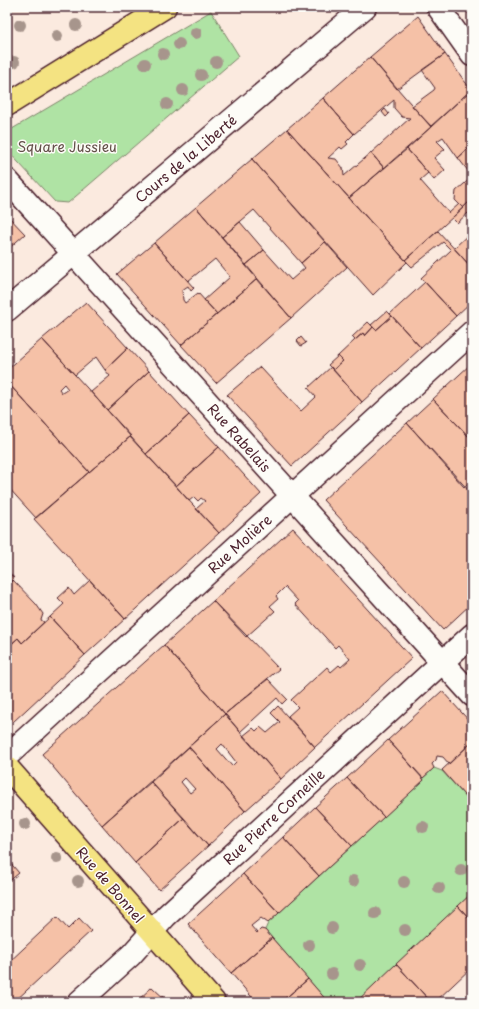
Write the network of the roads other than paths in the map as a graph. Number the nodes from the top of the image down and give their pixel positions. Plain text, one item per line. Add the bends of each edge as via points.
1 (165, 7) edge
2 (365, 7) edge
3 (438, 7) edge
4 (472, 55) edge
5 (7, 105) edge
6 (7, 180) edge
7 (74, 254) junction
8 (7, 310) edge
9 (472, 332) edge
10 (292, 497) junction
11 (472, 635) edge
12 (442, 662) junction
13 (472, 695) edge
14 (7, 756) edge
15 (7, 767) edge
16 (151, 932) junction
17 (79, 1002) edge
18 (214, 1002) edge

1 - 5 main road
2 - 7 street, Cours de la Liberté
3 - 4 street
6 - 7 street, Rue Rabelais
7 - 8 street, Cours de la Liberté
7 - 10 street, Rue Rabelais
9 - 10 street, Rue Molière
10 - 12 street, Rue Rabelais
10 - 14 street, Rue Molière
11 - 12 street, Rue Pierre Corneille
12 - 13 street, Rue Rabelais
12 - 16 street, Rue Pierre Corneille
15 - 16 main road, Rue de Bonnel
16 - 17 street, Rue Pierre Corneille via 131,955
16 - 18 main road, Rue de Bonnel

